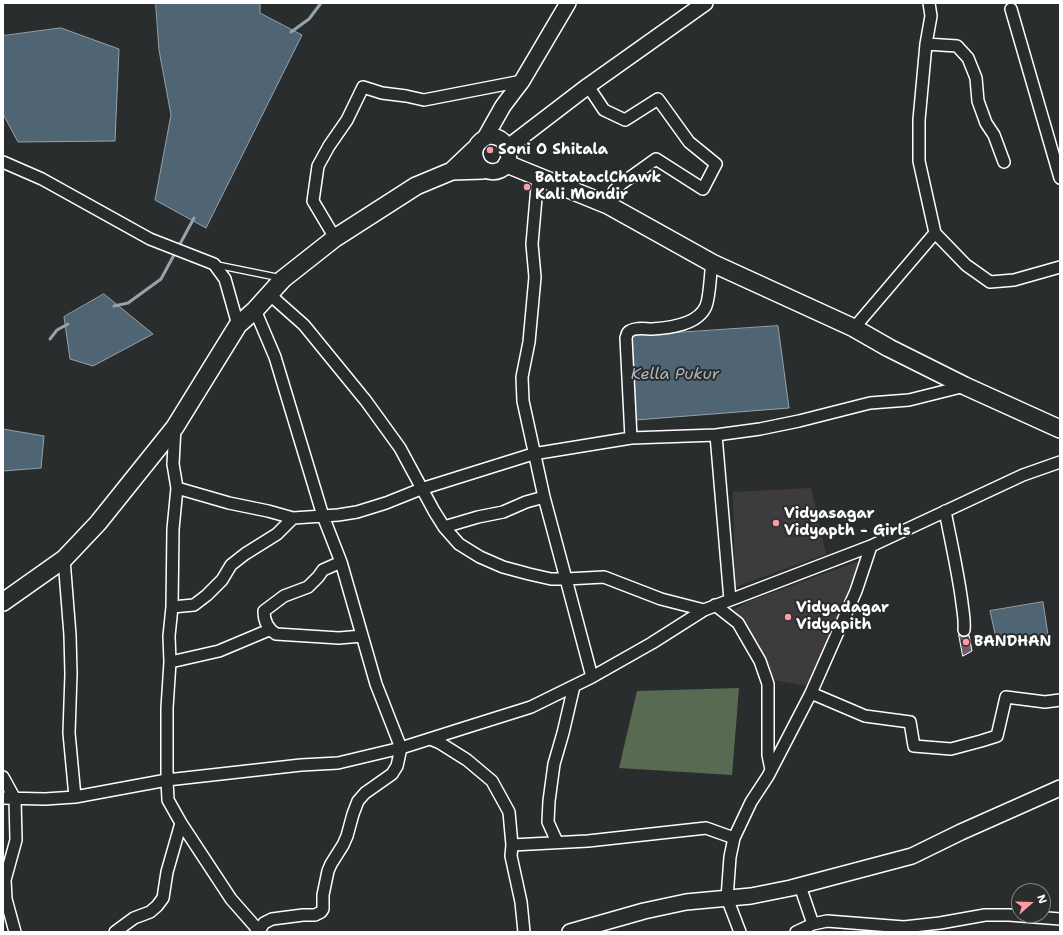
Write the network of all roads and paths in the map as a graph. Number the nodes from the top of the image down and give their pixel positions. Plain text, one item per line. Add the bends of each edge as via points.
1 (568, 3) edge
2 (705, 3) edge
3 (929, 3) edge
4 (1011, 9) dead end
5 (926, 44) junction
6 (522, 81) junction
7 (588, 86) junction
8 (503, 106) junction
9 (480, 144) junction
10 (506, 151) junction
11 (1004, 162) dead end
12 (4, 165) edge
13 (483, 170) junction
14 (452, 171) junction
15 (538, 175) junction
16 (1060, 178) edge
17 (608, 205) junction
18 (934, 233) junction
19 (335, 238) junction
20 (214, 264) junction
21 (712, 264) junction
22 (1060, 267) edge
23 (283, 279) junction
24 (269, 294) junction
25 (255, 310) junction
26 (238, 325) junction
27 (854, 328) junction
28 (965, 386) junction
29 (175, 427) junction
30 (1060, 429) edge
31 (716, 435) junction
32 (631, 438) junction
33 (534, 454) junction
34 (1060, 462) edge
35 (177, 488) junction
36 (421, 490) junction
37 (544, 496) junction
38 (945, 511) junction
39 (323, 516) junction
40 (293, 518) junction
41 (444, 527) junction
42 (871, 546) junction
43 (64, 559) junction
44 (340, 562) junction
45 (566, 579) junction
46 (730, 600) junction
47 (3, 602) edge
48 (715, 606) junction
49 (172, 607) junction
50 (704, 610) junction
51 (269, 630) junction
52 (964, 630) dead end
53 (362, 636) junction
54 (175, 661) dead end
55 (592, 677) junction
56 (574, 686) junction
57 (812, 693) junction
58 (1060, 700) edge
59 (430, 739) junction
60 (401, 748) junction
61 (771, 770) junction
62 (3, 777) edge
63 (167, 780) junction
64 (1060, 788) edge
65 (75, 797) junction
66 (3, 798) edge
67 (15, 799) junction
68 (181, 823) junction
69 (734, 838) junction
70 (557, 842) junction
71 (512, 845) junction
72 (4, 880) edge
73 (800, 886) junction
74 (727, 898) junction
75 (1060, 920) edge
76 (813, 924) junction
77 (599, 927) edge
78 (860, 928) edge
79 (14, 932) edge
80 (115, 932) edge
81 (258, 932) edge
82 (524, 932) edge
83 (570, 932) edge
84 (740, 932) edge
85 (796, 932) edge

1 - 6 street
2 - 7 street
3 - 5 street via 931,16
4 - 16 street
5 - 11 street via 957,46 968,58 976,78 978,101
5 - 18 street via 919,120 920,161
6 - 8 street
6 - 19 street via 424,100 363,87 347,120 318,166 313,201
7 - 10 street
7 - 17 street via 604,110 625,120 658,99 689,142 716,164 703,189 656,159 621,184 614,191
8 - 9 street
8 - 10 street
9 - 10 street via 489,136 494,136
9 - 13 street via 475,158
9 - 14 main road
10 - 13 street via 502,169 489,172
10 - 15 main road
12 - 20 street via 42,179 150,239
13 - 14 main road
14 - 19 main road via 416,186
15 - 17 main road
15 - 33 street via 532,244 535,277 529,342 522,377 523,401
17 - 21 main road
18 - 22 street via 966,265 990,282 1014,280
18 - 27 street
19 - 23 main road
20 - 23 lane
20 - 26 street via 225,279
21 - 27 main road
21 - 32 street via 706,306 701,314 691,322 660,328 636,329 628,333 626,338
23 - 24 main road
24 - 25 main road
24 - 36 street via 304,325 366,401 400,448
25 - 26 main road
25 - 39 street via 275,358
26 - 29 main road
27 - 28 main road
28 - 30 main road
28 - 31 street via 909,400 870,403 760,429
29 - 35 street via 173,464
29 - 43 main road via 98,523
31 - 32 street
31 - 46 street
32 - 33 street
33 - 36 street
33 - 37 street
34 - 38 street via 1024,475
35 - 40 street
35 - 49 street via 173,529
36 - 39 street via 356,512
36 - 41 street
37 - 41 street via 503,512
37 - 45 street
38 - 42 street
38 - 52 street via 959,578 965,619
39 - 40 street
39 - 44 street
40 - 49 street via 277,534 231,565 222,580 194,605
41 - 45 street via 459,544 503,567 551,579
42 - 46 street
42 - 57 street via 856,591
43 - 47 main road
43 - 65 street via 71,674 69,733
44 - 51 street via 323,570 308,587 284,596 264,611
44 - 53 street
45 - 50 street via 604,577 660,599
45 - 55 street
46 - 48 street
48 - 50 street
48 - 61 street via 738,623 760,661 768,684 768,755
49 - 63 street via 169,636
50 - 55 street
51 - 53 street via 276,634 339,638
51 - 54 street via 219,651
53 - 60 street via 376,684
55 - 56 street
56 - 59 street via 531,707
56 - 70 street via 554,764 549,801 548,822
57 - 58 street via 865,716 910,722 914,746 951,749 998,736 1006,697 1045,702
57 - 61 street
59 - 60 street
59 - 71 street via 467,760 492,781 509,812
60 - 63 street via 338,763
60 - 81 street via 397,766 392,774 365,792 358,801 345,840 328,872 323,909 315,915 272,919 264,923
61 - 69 street via 751,802
62 - 67 street
63 - 65 street
63 - 68 street via 168,800
64 - 73 street via 912,856
65 - 67 street
66 - 67 street
67 - 72 street via 16,840
68 - 80 street via 166,872 163,898 150,912 134,918
68 - 81 street via 231,899
69 - 70 street via 706,828
69 - 74 street
70 - 71 street
71 - 82 street via 511,856 521,902
72 - 79 street
73 - 74 street
73 - 76 street
74 - 77 street via 686,902 644,911
74 - 84 street
75 - 78 street via 985,915 904,927
76 - 78 street via 827,921
76 - 85 street
77 - 83 street

